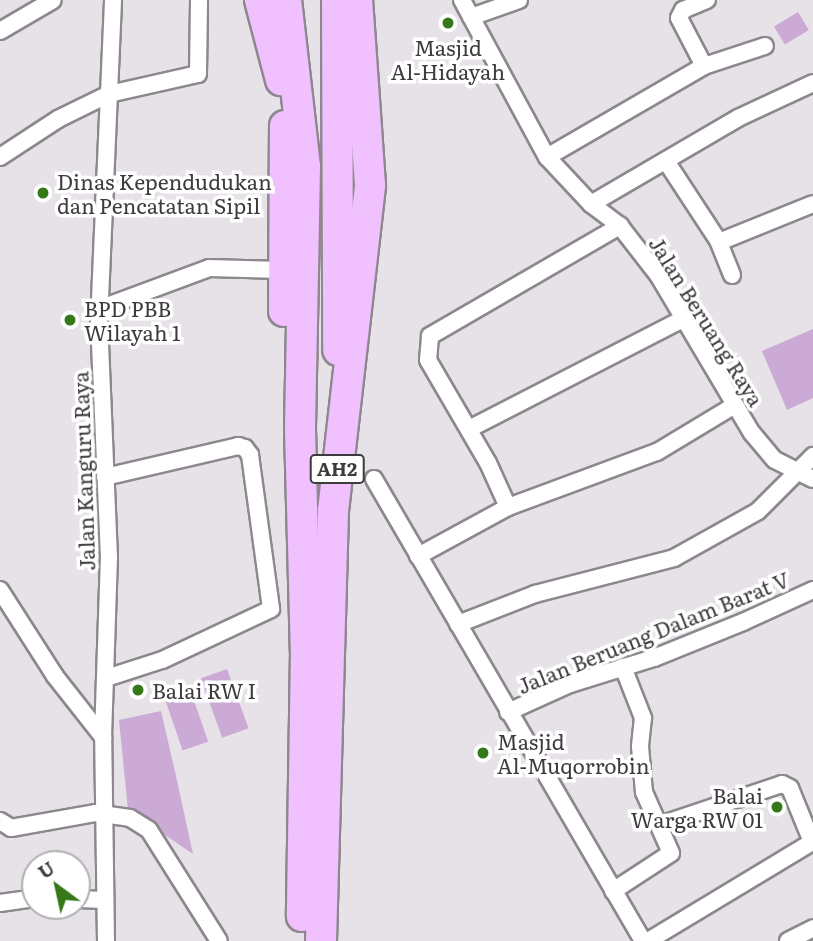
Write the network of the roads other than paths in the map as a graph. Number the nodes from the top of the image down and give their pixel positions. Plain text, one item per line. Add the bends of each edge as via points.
1 (52, 0) edge
2 (113, 0) edge
3 (200, 0) edge
4 (260, 0) edge
5 (286, 0) edge
6 (337, 0) edge
7 (357, 0) edge
8 (462, 0) edge
9 (519, 0) edge
10 (707, 0) edge
11 (471, 17) junction
12 (0, 31) edge
13 (765, 46) dead end
14 (704, 66) junction
15 (813, 83) edge
16 (109, 94) junction
17 (0, 157) edge
18 (547, 157) junction
19 (666, 161) junction
20 (591, 204) junction
21 (813, 204) edge
22 (620, 226) junction
23 (719, 242) junction
24 (281, 270) junction
25 (732, 275) dead end
26 (99, 309) junction
27 (683, 319) junction
28 (735, 405) junction
29 (300, 429) junction
30 (469, 429) junction
31 (340, 436) junction
32 (813, 456) edge
33 (797, 470) junction
34 (105, 477) junction
35 (813, 478) edge
36 (374, 480) dead end
37 (508, 507) junction
38 (418, 556) junction
39 (0, 590) edge
40 (813, 590) edge
41 (458, 624) junction
42 (623, 667) junction
43 (106, 678) junction
44 (508, 712) junction
45 (103, 737) junction
46 (103, 812) junction
47 (0, 821) edge
48 (660, 825) junction
49 (613, 891) junction
50 (21, 900) edge
51 (91, 900) edge
52 (105, 900) junction
53 (0, 903) edge
54 (813, 928) edge
55 (106, 941) edge
56 (219, 941) edge
57 (302, 941) edge
58 (321, 941) edge
59 (645, 941) edge
60 (788, 941) edge

1 - 12 street
2 - 16 street, Jalan Kanguru Raya
3 - 16 street via 198,74
4 - 24 highway via 280,75 285,115
5 - 29 highway, AH2 via 305,167
6 - 31 highway, AH2
7 - 31 highway, AH2 via 370,186 363,281
8 - 11 street, Jalan Beruang Raya
9 - 11 street
10 - 14 street via 683,10 679,18
11 - 18 street, Jalan Beruang Raya
13 - 14 street
14 - 18 street
15 - 19 street via 738,118
16 - 17 street via 58,119
16 - 26 street, Jalan Kanguru Raya
18 - 20 street, Jalan Beruang Raya
19 - 20 street
19 - 23 street
20 - 22 street, Jalan Beruang Raya
21 - 23 street
22 - 27 street, Jalan Beruang Raya via 658,275
22 - 30 street via 440,327 426,347 428,360
23 - 25 street
24 - 26 street via 209,268 181,274
24 - 29 highway
26 - 34 street, Jalan Kanguru Raya
27 - 28 street, Jalan Beruang Raya
27 - 30 street
28 - 33 street, Jalan Beruang Raya via 775,460
28 - 37 street via 685,438 624,468
29 - 57 highway, AH2 via 306,651
30 - 37 street
31 - 58 highway, AH2 via 332,538
32 - 33 street
33 - 35 street, Jalan Beruang Raya
33 - 41 street via 747,518 674,558 535,594
34 - 43 street, Jalan Kanguru Raya
34 - 43 street via 245,448 271,609 162,660
36 - 38 street
37 - 38 street
38 - 41 street
39 - 45 street via 55,676
40 - 42 street, Jalan Beruang Dalam Barat V
41 - 44 street
42 - 44 street, Jalan Beruang Dalam Barat V
42 - 48 street via 642,712 643,785
43 - 45 street, Jalan Kanguru Raya
44 - 49 street
45 - 46 street, Jalan Kanguru Raya
46 - 47 street via 11,828
46 - 52 street, Jalan Kanguru Raya
46 - 56 street via 130,818 149,830
48 - 49 street via 671,849 669,856
48 - 59 street via 778,784 790,788 811,837 810,846
49 - 59 street
50 - 53 street
51 - 52 street
52 - 55 street, Jalan Kanguru Raya
54 - 60 street

